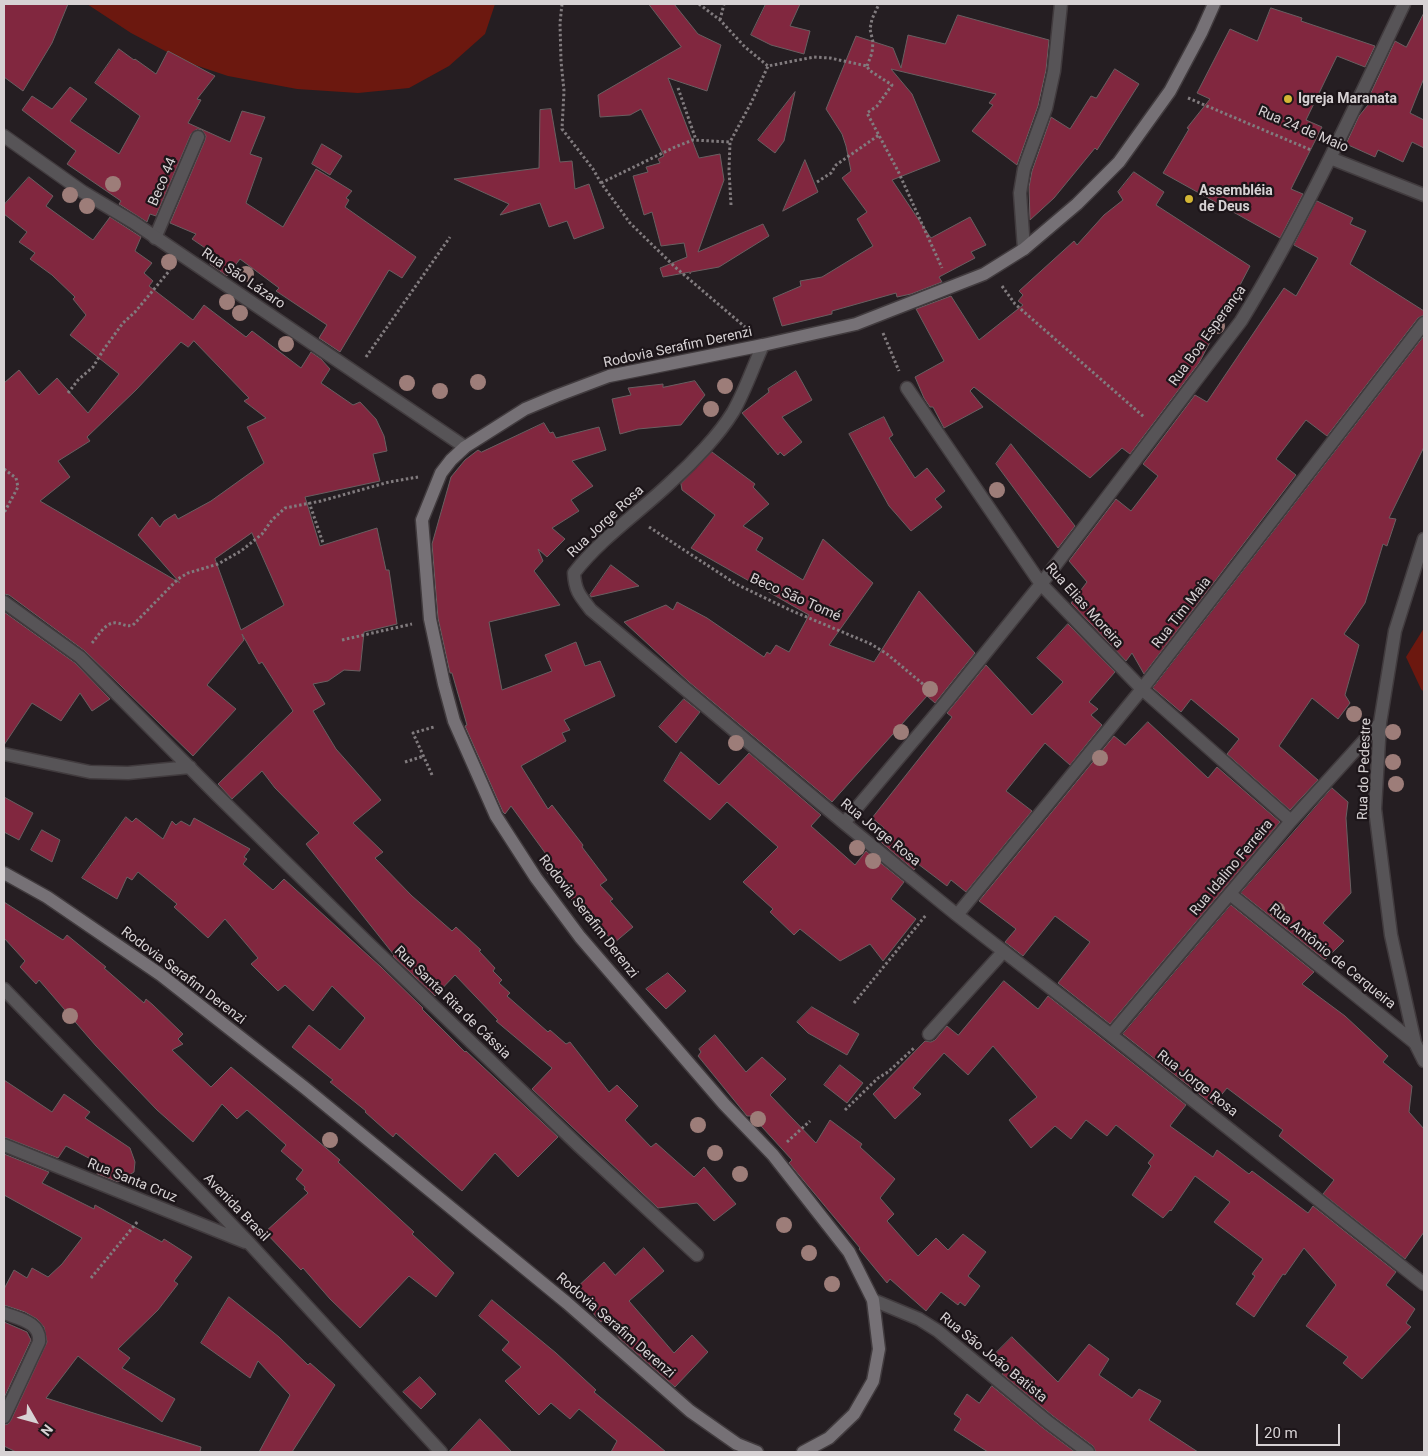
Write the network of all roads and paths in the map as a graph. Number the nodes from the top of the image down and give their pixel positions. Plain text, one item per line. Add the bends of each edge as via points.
1 (562, 4) edge
2 (698, 4) edge
3 (724, 4) edge
4 (879, 4) edge
5 (1061, 4) edge
6 (1214, 4) edge
7 (1404, 4) edge
8 (720, 20) junction
9 (768, 66) junction
10 (867, 66) junction
11 (678, 88) dead end
12 (1170, 91) junction
13 (879, 135) junction
14 (4, 136) edge
15 (198, 137) dead end
16 (696, 140) junction
17 (730, 142) junction
18 (1330, 158) junction
19 (817, 182) dead end
20 (601, 183) junction
21 (1424, 195) edge
22 (731, 206) dead end
23 (450, 237) dead end
24 (156, 238) junction
25 (1024, 249) junction
26 (181, 256) junction
27 (991, 270) junction
28 (952, 288) junction
29 (877, 316) junction
30 (1424, 323) edge
31 (763, 345) junction
32 (355, 372) junction
33 (907, 388) joint
34 (68, 393) dead end
35 (1158, 429) junction
36 (465, 447) junction
37 (4, 468) edge
38 (441, 473) junction
39 (309, 502) junction
40 (4, 513) edge
41 (633, 516) junction
42 (1424, 539) edge
43 (323, 543) dead end
44 (1041, 584) junction
45 (4, 602) edge
46 (430, 619) junction
47 (342, 640) dead end
48 (80, 657) junction
49 (1142, 689) junction
50 (946, 702) junction
51 (454, 721) junction
52 (1380, 724) junction
53 (4, 754) edge
54 (424, 756) junction
55 (405, 762) dead end
56 (190, 767) junction
57 (432, 775) dead end
58 (1291, 821) junction
59 (844, 823) junction
60 (4, 873) edge
61 (1230, 894) junction
62 (938, 899) junction
63 (957, 916) junction
64 (1003, 952) junction
65 (4, 989) edge
66 (854, 1003) dead end
67 (929, 1034) joint
68 (1112, 1035) junction
69 (1415, 1043) junction
70 (1424, 1061) edge
71 (845, 1110) dead end
72 (810, 1121) dead end
73 (4, 1145) edge
74 (773, 1155) junction
75 (151, 1205) junction
76 (250, 1244) junction
77 (698, 1255) dead end
78 (91, 1278) dead end
79 (1424, 1284) edge
80 (873, 1300) junction
81 (4, 1313) edge
82 (4, 1417) edge
83 (441, 1452) edge
84 (757, 1452) edge
85 (803, 1452) edge
86 (1088, 1452) edge

1 - 20 path via 562,130
2 - 8 path
3 - 8 path
4 - 10 path via 870,29 873,48
5 - 25 street via 1054,71 1046,108 1024,169 1020,193
6 - 12 main road, Rodovia Serafim Derenzi
7 - 18 street, Rua Boa Esperança
8 - 9 path
9 - 10 path via 814,57
9 - 17 path
10 - 13 path via 892,85 877,106 867,113
11 - 16 path
12 - 18 path, Rua 24 de Maio
12 - 25 main road, Rodovia Serafim Derenzi via 1119,162 1077,204
13 - 19 path
13 - 28 path
14 - 24 street, Rua São Lázaro
15 - 24 street, Beco 44
16 - 17 path
16 - 20 path via 675,146
17 - 22 path
18 - 21 street, Rua 24 de Maio
18 - 35 street, Rua Boa Esperança via 1241,321
20 - 31 path via 630,223 674,267
23 - 32 path
24 - 26 street, Rua São Lázaro
25 - 27 main road, Rodovia Serafim Derenzi
26 - 32 street, Rua São Lázaro
26 - 34 path via 123,323 93,367
27 - 28 main road, Rodovia Serafim Derenzi
27 - 35 path via 1015,304
28 - 29 main road, Rodovia Serafim Derenzi
29 - 31 main road, Rodovia Serafim Derenzi
29 - 33 path
30 - 49 street, Rua Tim Maia
31 - 36 main road, Rodovia Serafim Derenzi via 609,376 525,409
31 - 41 street, Rua Jorge Rosa via 743,392 722,427 673,481
32 - 36 street, Rua São Lázaro
33 - 44 street, Rua Elias Moreira
35 - 44 street, Rua Boa Esperança
36 - 38 main road, Rodovia Serafim Derenzi
37 - 40 path via 16,478 18,486
38 - 39 path
38 - 46 main road, Rodovia Serafim Derenzi via 422,520
39 - 43 path
39 - 48 path via 284,508 262,534 241,551 218,564 178,579 133,625 127,627 111,623
41 - 50 path, Beco São Tomé via 736,584 871,644
41 - 59 street, Rua Jorge Rosa via 604,540 574,573 580,597 591,610
42 - 52 street, Rua do Pedestre via 1395,631
44 - 49 street, Rua Elias Moreira
44 - 50 street
45 - 48 street, Rua Santa Rita de Cássia
46 - 47 path
46 - 51 main road, Rodovia Serafim Derenzi
48 - 56 street, Rua Santa Rita de Cássia
49 - 58 street, Rua Elias Moreira
49 - 63 street, Rua Tim Maia
50 - 59 street
51 - 54 path via 414,733
51 - 74 main road, Rodovia Serafim Derenzi via 496,816 536,878 580,937 724,1104
52 - 58 street, Rua Idalino Ferreira
52 - 69 street, Rua do Pedestre via 1375,809 1391,935
53 - 56 street via 90,772 128,773
54 - 55 path
54 - 57 path
56 - 77 street, Rua Santa Rita de Cássia via 579,1146
58 - 61 street, Rua Idalino Ferreira
59 - 62 street, Rua Jorge Rosa
60 - 84 main road, Rodovia Serafim Derenzi via 47,897 160,975 305,1088 567,1303 690,1411 738,1444
61 - 68 street, Rua Idalino Ferreira
61 - 69 street, Rua Antônio de Cerqueira
62 - 63 street, Rua Jorge Rosa
62 - 66 path
63 - 64 street, Rua Jorge Rosa
64 - 67 street
64 - 68 street, Rua Jorge Rosa
65 - 76 street, Avenida Brasil
67 - 71 path
68 - 79 street, Rua Jorge Rosa
69 - 70 street, Rua do Pedestre
72 - 74 path
73 - 75 street, Rua Santa Cruz
74 - 80 main road, Rodovia Serafim Derenzi via 849,1252
75 - 76 street, Rua Santa Cruz
75 - 78 path
76 - 83 street, Avenida Brasil
80 - 85 main road, Rodovia Serafim Derenzi via 879,1349 873,1381 854,1414 829,1438
80 - 86 street, Rua São João Batista via 919,1319 938,1331
81 - 82 street via 29,1323 40,1335

